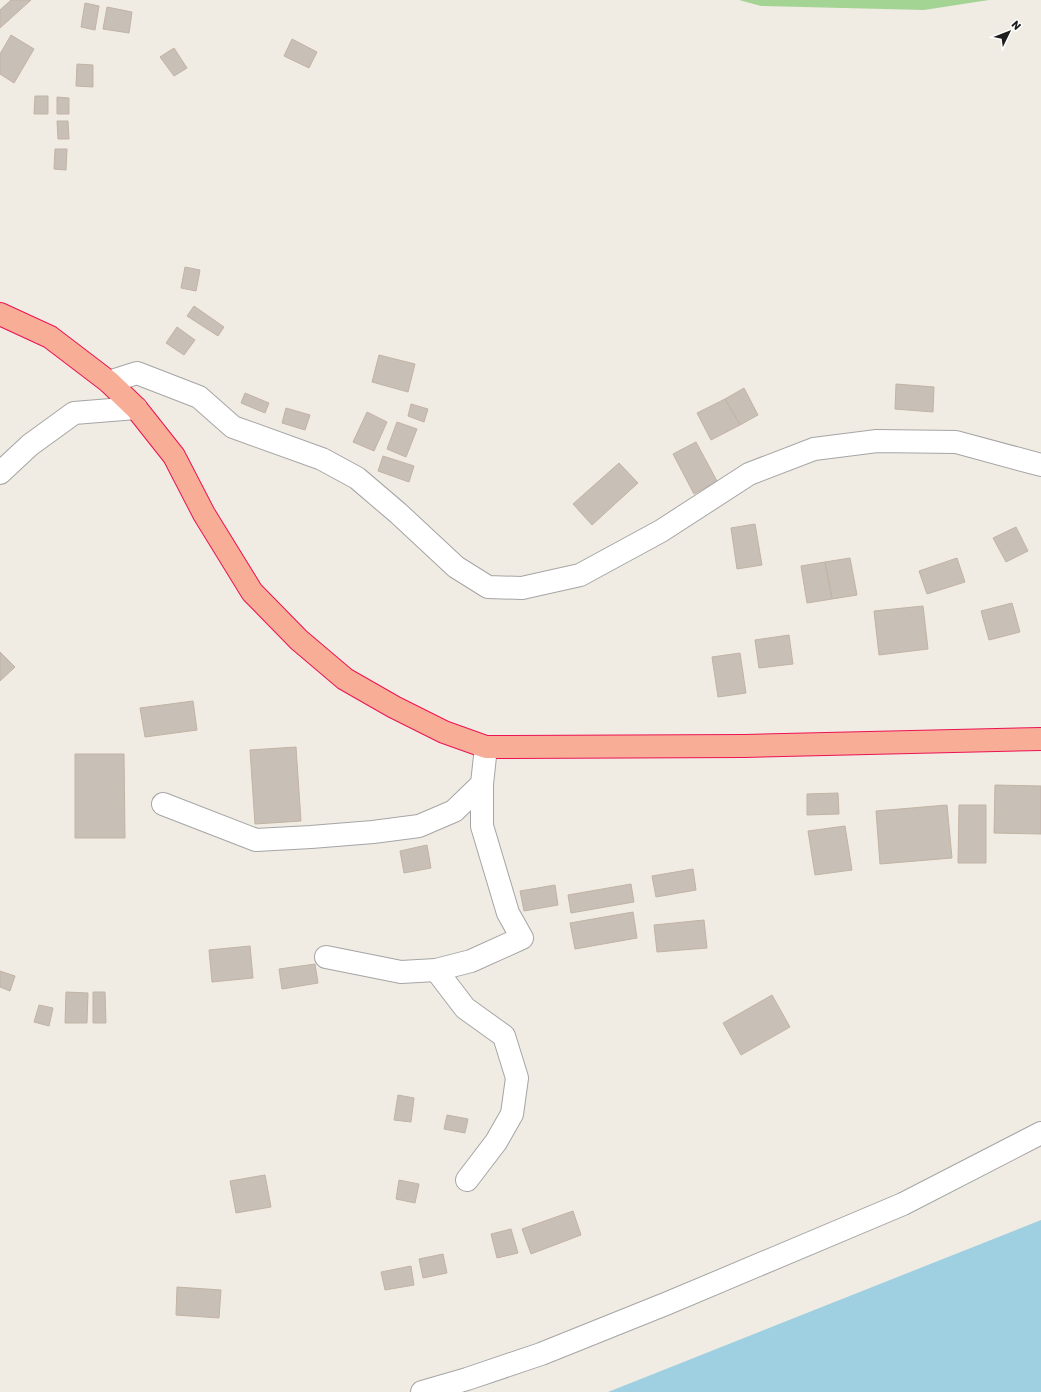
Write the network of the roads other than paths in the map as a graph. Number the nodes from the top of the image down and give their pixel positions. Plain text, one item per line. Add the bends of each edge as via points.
1 (0, 314) edge
2 (109, 382) junction
3 (136, 408) junction
4 (1041, 466) edge
5 (0, 473) edge
6 (1041, 739) edge
7 (486, 747) junction
8 (482, 784) junction
9 (163, 804) dead end
10 (326, 957) dead end
11 (436, 970) junction
12 (1041, 1133) edge
13 (467, 1180) dead end
14 (422, 1392) edge

1 - 2 highway via 50,337
2 - 3 highway
2 - 4 street via 137,373 199,397 233,427 322,459 357,478 456,567 488,587 522,588 580,575 661,531 749,474 814,449 877,441 956,442
3 - 5 street via 74,413 30,445
3 - 7 highway via 174,456 204,514 252,592 299,640 351,683 444,732
6 - 7 highway
7 - 8 street
8 - 9 street via 454,811 419,826 311,837 256,840
8 - 11 street via 482,826 508,913 522,938 471,961
10 - 11 street via 401,972
11 - 13 street via 465,1008 504,1036 517,1078 512,1114 496,1142
12 - 14 street via 903,1204 676,1300 541,1354

